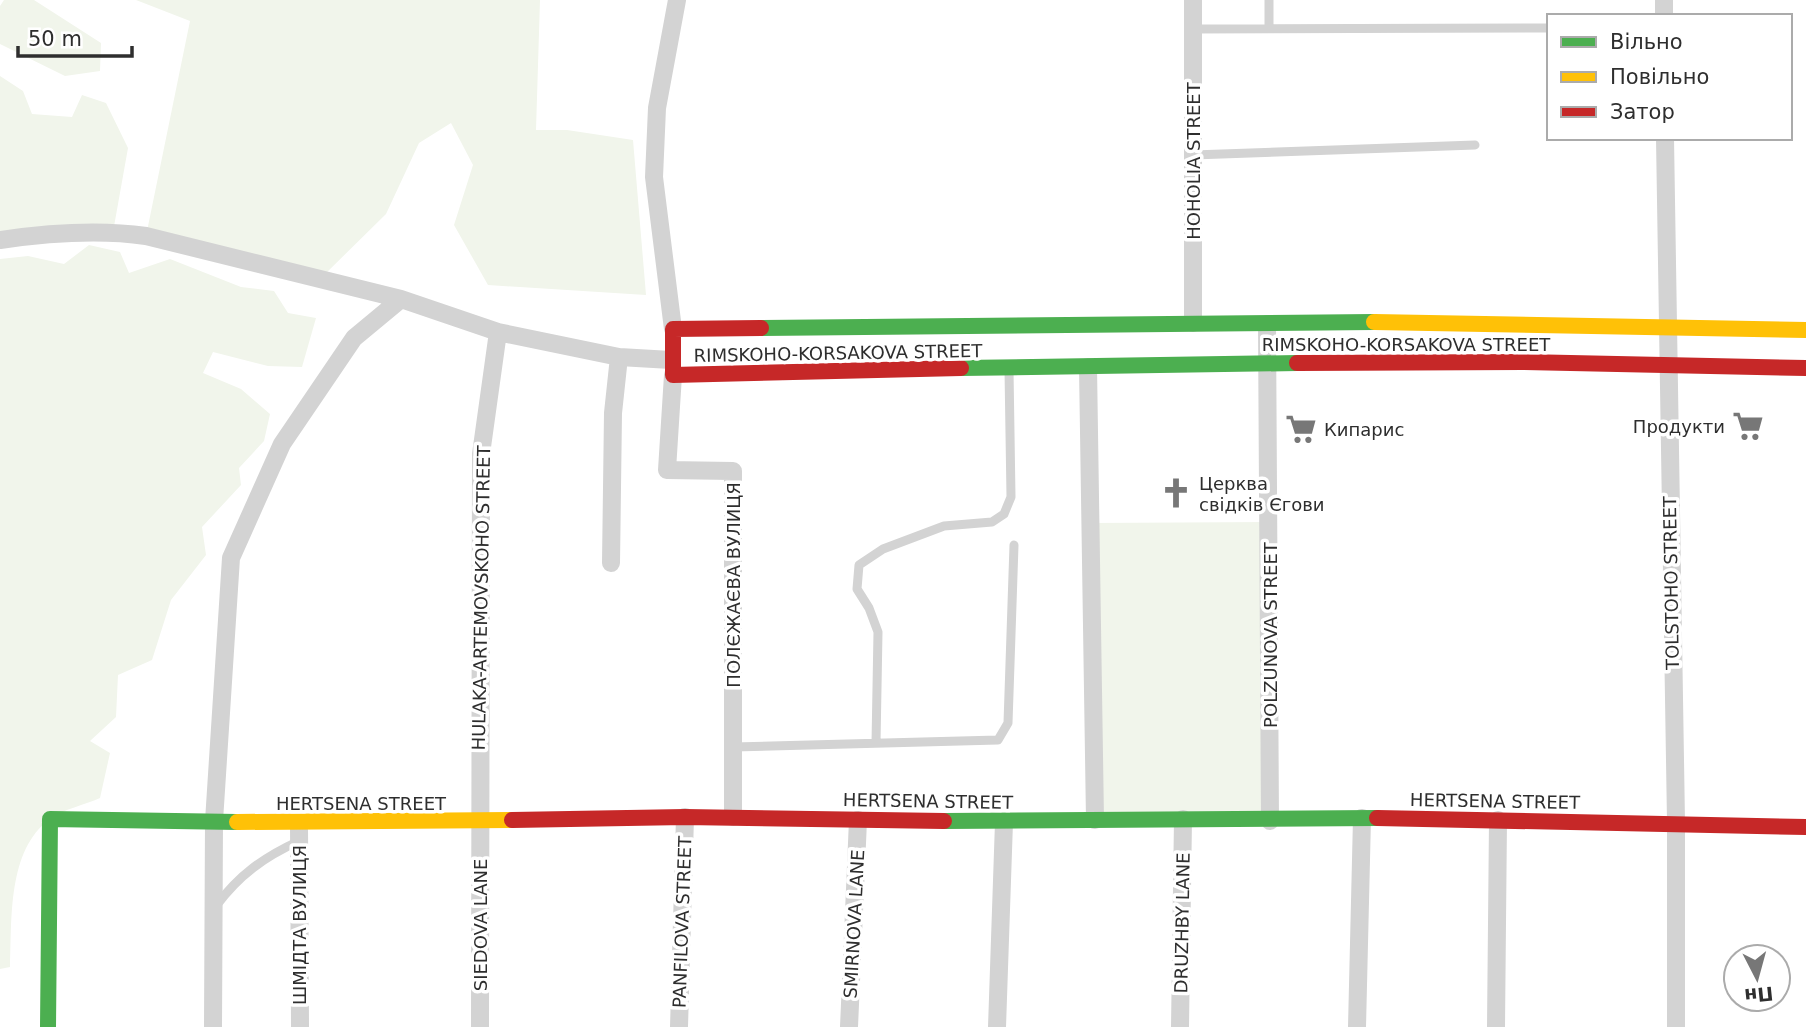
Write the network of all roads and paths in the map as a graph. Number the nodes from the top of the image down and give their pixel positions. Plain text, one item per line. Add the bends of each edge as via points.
1 (677, 0) edge
2 (1193, 0) edge
3 (1269, 0) edge
4 (1547, 28) edge
5 (1193, 29) junction
6 (1269, 29) junction
7 (1665, 140) edge
8 (1475, 145) dead end
9 (1193, 155) junction
10 (0, 240) edge
11 (401, 299) junction
12 (1193, 323) junction
13 (1267, 324) junction
14 (1667, 324) junction
15 (673, 329) junction
16 (1806, 330) edge
17 (498, 332) junction
18 (619, 358) junction
19 (1269, 362) junction
20 (1667, 363) junction
21 (672, 367) junction
22 (1088, 367) junction
23 (1009, 368) junction
24 (1806, 368) edge
25 (1014, 545) dead end
26 (611, 563) dead end
27 (876, 743) junction
28 (733, 747) junction
29 (685, 817) junction
30 (733, 817) junction
31 (1362, 818) junction
32 (1183, 819) junction
33 (859, 820) junction
34 (1095, 820) junction
35 (1498, 820) junction
36 (214, 821) junction
37 (1270, 821) junction
38 (479, 822) junction
39 (1004, 822) junction
40 (1676, 822) junction
41 (1806, 827) edge
42 (299, 832) junction
43 (214, 909) junction
44 (48, 1027) edge
45 (213, 1027) edge
46 (300, 1027) edge
47 (480, 1027) edge
48 (679, 1027) edge
49 (849, 1027) edge
50 (997, 1027) edge
51 (1180, 1027) edge
52 (1357, 1027) edge
53 (1496, 1027) edge
54 (1676, 1027) edge

1 - 15 street via 657,108 654,177
2 - 5 street, HOHOLIA STREET
3 - 6 lane
4 - 6 lane
5 - 6 lane
5 - 9 street, HOHOLIA STREET
7 - 14 street, TOLSTOHO STREET
8 - 9 lane
9 - 12 street, HOHOLIA STREET
10 - 11 street via 113,232 146,236
11 - 17 street
11 - 36 street via 354,338 282,444 231,558
12 - 13 street, RIMSKOHO-KORSAKOVA STREET
12 - 15 street, RIMSKOHO-KORSAKOVA STREET
13 - 14 street, RIMSKOHO-KORSAKOVA STREET
13 - 19 street, POLZUNOVA STREET
14 - 16 street, RIMSKOHO-KORSAKOVA STREET
14 - 20 street, TOLSTOHO STREET
15 - 21 street, RIMSKOHO-KORSAKOVA STREET
17 - 18 street
17 - 38 street, HULAKA-ARTEMOVSKOHO STREET via 481,454
18 - 21 street
18 - 26 street via 613,413
19 - 20 street, RIMSKOHO-KORSAKOVA STREET
19 - 22 street, RIMSKOHO-KORSAKOVA STREET
19 - 37 street, POLZUNOVA STREET
20 - 24 street, RIMSKOHO-KORSAKOVA STREET
20 - 40 street, TOLSTOHO STREET
21 - 23 street, RIMSKOHO-KORSAKOVA STREET
21 - 28 street, ПОЛЄЖАЄВА ВУЛИЦЯ via 667,470 733,471
22 - 23 street, RIMSKOHO-KORSAKOVA STREET
22 - 34 street
23 - 27 lane via 1011,497 1004,514 992,522 944,526 883,549 859,565 857,589 878,632
25 - 27 lane via 1009,723 998,740
27 - 28 lane
28 - 30 street, ПОЛЄЖАЄВА ВУЛИЦЯ
29 - 30 street, HERTSENA STREET
29 - 38 street, HERTSENA STREET
29 - 48 street, PANFILOVA STREET
30 - 33 street, HERTSENA STREET
31 - 35 street, HERTSENA STREET
31 - 37 street, HERTSENA STREET
31 - 52 street
32 - 34 street, HERTSENA STREET
32 - 37 street, HERTSENA STREET
32 - 51 street, DRUZHBY LANE
33 - 39 street, HERTSENA STREET
33 - 49 street, SMIRNOVA LANE
34 - 39 street, HERTSENA STREET
35 - 40 street, HERTSENA STREET
35 - 53 street
36 - 42 street, HERTSENA STREET
36 - 43 street
36 - 44 street, HERTSENA STREET via 50,819
38 - 42 street, HERTSENA STREET
38 - 47 street, SIEDOVA LANE
39 - 50 street
40 - 41 street, HERTSENA STREET
40 - 54 street, TOLSTOHO STREET
42 - 43 lane via 236,880
42 - 46 street, ШМІДТА ВУЛИЦЯ
43 - 45 street

